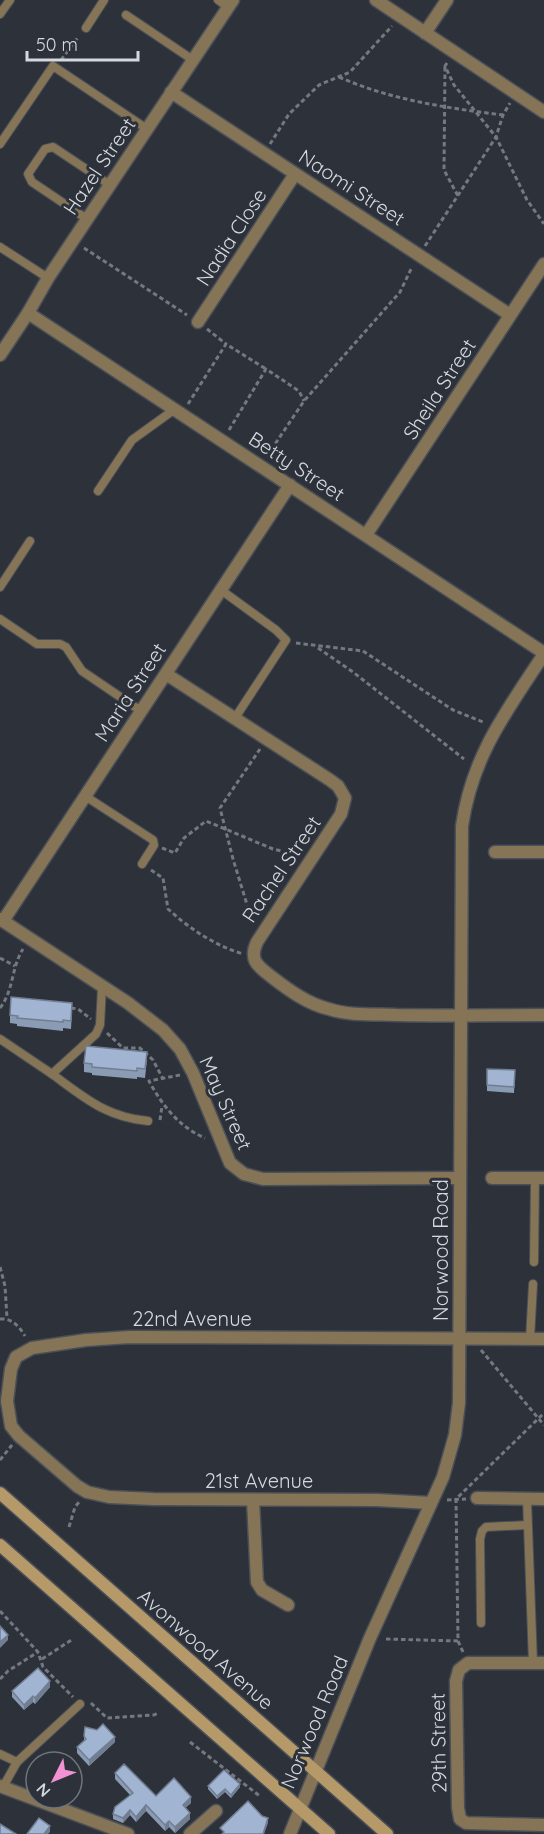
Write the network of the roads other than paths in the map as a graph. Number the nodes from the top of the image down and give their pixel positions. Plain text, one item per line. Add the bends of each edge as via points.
1 (10, 0) edge
2 (104, 0) edge
3 (376, 0) edge
4 (447, 0) edge
5 (226, 2) edge
6 (0, 14) edge
7 (126, 15) dead end
8 (86, 28) road end
9 (426, 33) junction
10 (193, 60) junction
11 (171, 92) junction
12 (544, 112) edge
13 (147, 129) junction
14 (0, 144) edge
15 (295, 174) junction
16 (110, 185) junction
17 (87, 219) junction
18 (0, 247) edge
19 (544, 264) edge
20 (48, 278) junction
21 (28, 312) junction
22 (510, 315) junction
23 (198, 322) road end
24 (4, 341) edge
25 (0, 355) edge
26 (178, 411) junction
27 (290, 485) junction
28 (98, 491) dead end
29 (366, 535) junction
30 (30, 541) dead end
31 (0, 587) edge
32 (221, 590) junction
33 (0, 619) edge
34 (544, 654) edge
35 (166, 674) junction
36 (141, 711) junction
37 (236, 718) junction
38 (85, 796) junction
39 (495, 852) dead end
40 (544, 852) edge
41 (142, 864) road end
42 (2, 920) edge
43 (102, 987) junction
44 (460, 1015) junction
45 (544, 1015) edge
46 (0, 1039) edge
47 (52, 1074) junction
48 (148, 1121) dead end
49 (460, 1178) junction
50 (492, 1178) dead end
51 (540, 1178) edge
52 (534, 1262) dead end
53 (533, 1284) dead end
54 (530, 1339) junction
55 (544, 1339) edge
56 (459, 1340) junction
57 (87, 1492) joint
58 (0, 1493) edge
59 (477, 1498) road end
60 (526, 1499) junction
61 (544, 1499) edge
62 (253, 1500) junction
63 (431, 1503) junction
64 (527, 1525) junction
65 (0, 1545) edge
66 (288, 1605) dead end
67 (481, 1623) dead end
68 (538, 1663) edge
69 (80, 1704) road end
70 (0, 1754) edge
71 (17, 1762) junction
72 (316, 1771) junction
73 (1, 1787) edge
74 (300, 1809) junction
75 (216, 1811) dead end
76 (544, 1825) edge
77 (128, 1834) edge
78 (190, 1834) edge
79 (290, 1834) edge
80 (328, 1834) edge
81 (387, 1834) edge

1 - 6 lane
2 - 8 lane
3 - 9 street
4 - 9 street
5 - 10 street, Hazel Street
7 - 10 lane
9 - 12 street
10 - 11 street, Hazel Street
11 - 13 street, Hazel Street
11 - 15 street, Naomi Street
13 - 14 lane via 53,66
13 - 16 street, Hazel Street
15 - 22 street, Naomi Street
15 - 23 street, Nadia Close
16 - 17 street, Hazel Street
16 - 17 lane via 53,147 45,149 28,174 32,182
17 - 20 street, Hazel Street
18 - 20 lane
19 - 22 street, Sheila Street
20 - 21 street, Hazel Street
21 - 24 street, Hazel Street
21 - 26 street, Betty Street
22 - 29 street, Sheila Street
24 - 25 street, Hazel Street
26 - 27 street, Betty Street
26 - 28 lane via 132,440
27 - 29 street, Betty Street
27 - 32 street, Maria Street
29 - 34 street, Betty Street
30 - 31 lane
32 - 35 street, Maria Street
32 - 37 lane via 276,630 286,642
33 - 36 lane via 37,644 66,647 82,671
34 - 44 street, Norwood Road via 484,750 464,808
35 - 36 street, Maria Street
35 - 37 street, Rachel Street
36 - 38 street, Maria Street
37 - 44 street, Rachel Street via 330,780 345,798 342,814 253,949 253,957 262,969 303,999 330,1010
38 - 41 lane via 151,838 154,845
38 - 42 street, Maria Street
39 - 40 street
42 - 43 street, May Street
43 - 47 lane via 96,1034
43 - 49 street, May Street via 146,1015 180,1049 226,1157 244,1174 263,1179
44 - 45 street
44 - 49 street, Norwood Road
46 - 47 lane
47 - 48 lane via 107,1112
49 - 56 street, Norwood Road
50 - 51 street
51 - 52 lane
53 - 54 lane
54 - 55 street, 22nd Avenue
54 - 56 street, 22nd Avenue
56 - 57 street, 22nd Avenue via 130,1337 32,1348 16,1357 10,1369 7,1401 11,1426
56 - 63 street, Norwood Road via 455,1435
57 - 62 street, 21st Avenue via 110,1497
58 - 72 main road, Avonwood Avenue
59 - 60 street
60 - 61 street
60 - 64 lane
62 - 63 street, 21st Avenue
62 - 66 street via 257,1582 262,1590
63 - 72 street, Norwood Road
64 - 67 lane via 486,1527 482,1531
64 - 68 lane
65 - 74 main road
68 - 76 street, 29th Street via 468,1663 459,1670 458,1814 466,1823
69 - 71 lane
70 - 71 lane
71 - 73 lane
72 - 74 street, Norwood Road
72 - 81 main road, Avonwood Avenue
73 - 77 street
74 - 79 street, Norwood Road
74 - 80 main road
75 - 78 street

